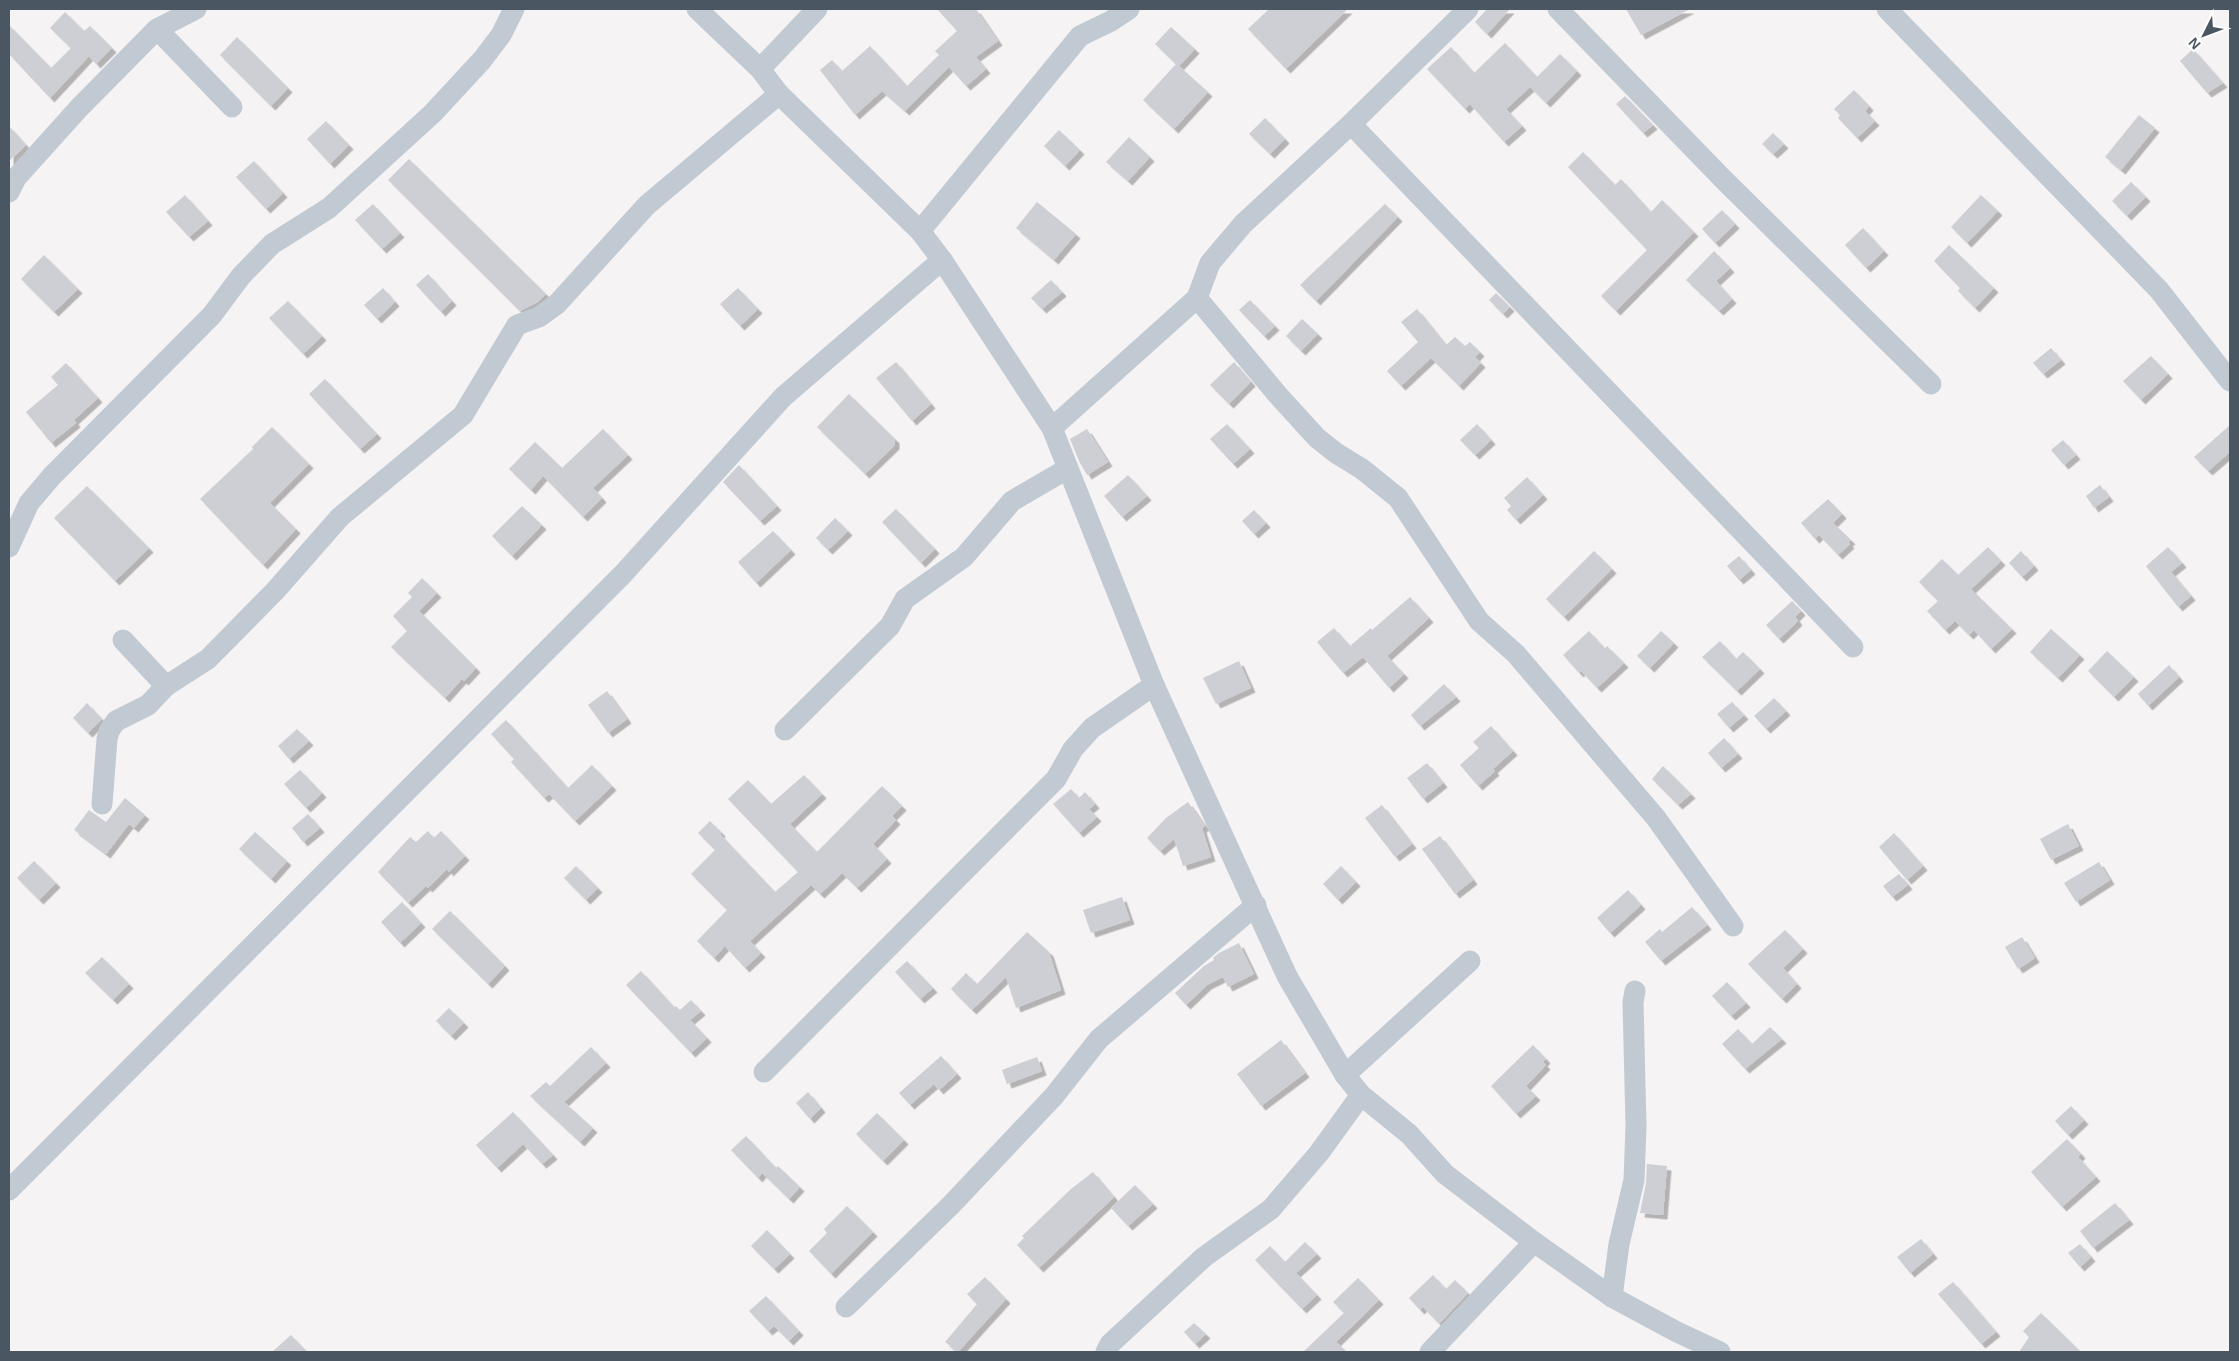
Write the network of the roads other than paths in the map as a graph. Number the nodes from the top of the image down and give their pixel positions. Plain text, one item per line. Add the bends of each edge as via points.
1 (196, 9) edge
2 (514, 9) edge
3 (697, 9) edge
4 (817, 9) edge
5 (1128, 9) edge
6 (1468, 9) edge
7 (1558, 9) edge
8 (1887, 9) edge
9 (157, 29) junction
10 (760, 69) junction
11 (779, 94) junction
12 (232, 107) dead end
13 (1351, 124) junction
14 (11, 182) edge
15 (920, 230) junction
16 (942, 260) junction
17 (1197, 298) junction
18 (2230, 381) edge
19 (1931, 384) dead end
20 (1052, 428) junction
21 (1067, 469) junction
22 (9, 547) edge
23 (123, 640) dead end
24 (1853, 647) dead end
25 (166, 686) junction
26 (1154, 686) junction
27 (785, 730) dead end
28 (102, 804) dead end
29 (1256, 905) junction
30 (1733, 926) dead end
31 (1470, 961) dead end
32 (1635, 991) dead end
33 (764, 1072) dead end
34 (1345, 1075) junction
35 (1361, 1095) junction
36 (9, 1190) edge
37 (1534, 1242) junction
38 (1612, 1297) junction
39 (846, 1307) dead end
40 (1106, 1352) edge
41 (1430, 1352) edge
42 (1720, 1352) edge

1 - 9 street
2 - 22 street via 501,35 482,60 433,113 329,208 272,244 241,276 212,315 52,476 29,503
3 - 10 street
4 - 10 street
5 - 15 street via 1080,36
6 - 13 street
7 - 19 street via 1724,180
8 - 18 street via 2159,290
9 - 12 street
9 - 14 street
10 - 11 street
11 - 15 street
11 - 25 street via 646,205 556,304 539,317 517,325 464,415 340,517 275,591 208,659
13 - 17 street via 1238,231 1210,262
13 - 24 street
15 - 16 street
16 - 20 street
16 - 36 street via 783,397 623,574
17 - 20 street
17 - 30 street via 1317,438 1398,498 1479,621 1516,654 1656,818
20 - 21 street
21 - 26 street
21 - 27 street via 1012,501 964,557 905,600 890,626
23 - 25 street
25 - 28 street via 148,705 116,721 109,731
26 - 29 street
26 - 33 street via 1092,728 1073,749 1056,779
29 - 34 street via 1286,976
29 - 39 street via 1099,1039 1027,1125 951,1205
31 - 34 street
32 - 38 street via 1634,1180 1619,1244
34 - 35 street
35 - 37 street via 1408,1134 1445,1174
35 - 40 street via 1320,1153 1271,1210 1204,1257 1110,1344
37 - 38 street
37 - 41 street
38 - 42 street

